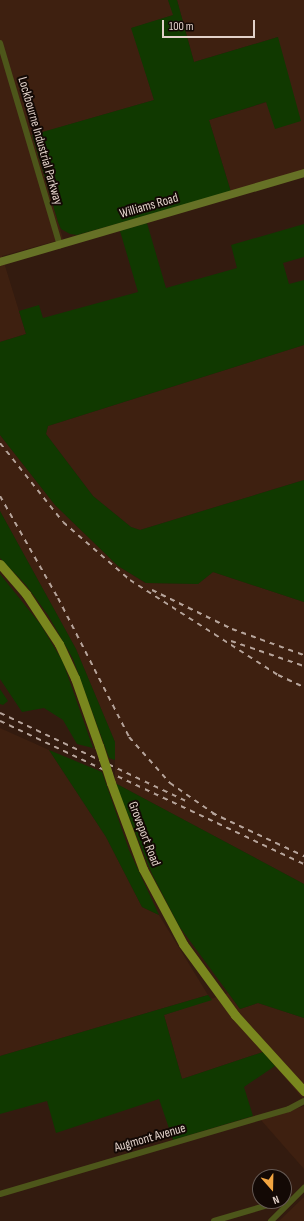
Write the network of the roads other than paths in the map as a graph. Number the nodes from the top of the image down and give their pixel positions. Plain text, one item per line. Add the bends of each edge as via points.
1 (0, 43) edge
2 (304, 172) edge
3 (60, 245) junction
4 (0, 262) edge
5 (0, 564) edge
6 (304, 1091) edge
7 (304, 1101) edge
8 (304, 1188) edge
9 (0, 1194) edge
10 (294, 1198) joint
11 (255, 1209) edge
12 (214, 1221) edge
13 (272, 1221) edge

1 - 3 street, Lockbourne Industrial Parkway
2 - 3 main road, Williams Road
3 - 4 main road, Williams Road
5 - 6 main road, Groveport Road, bridge via 38,611 63,651 143,869 183,944 235,1015
7 - 9 street, Augmont Avenue via 288,1109
8 - 10 street
10 - 13 street
11 - 12 street

